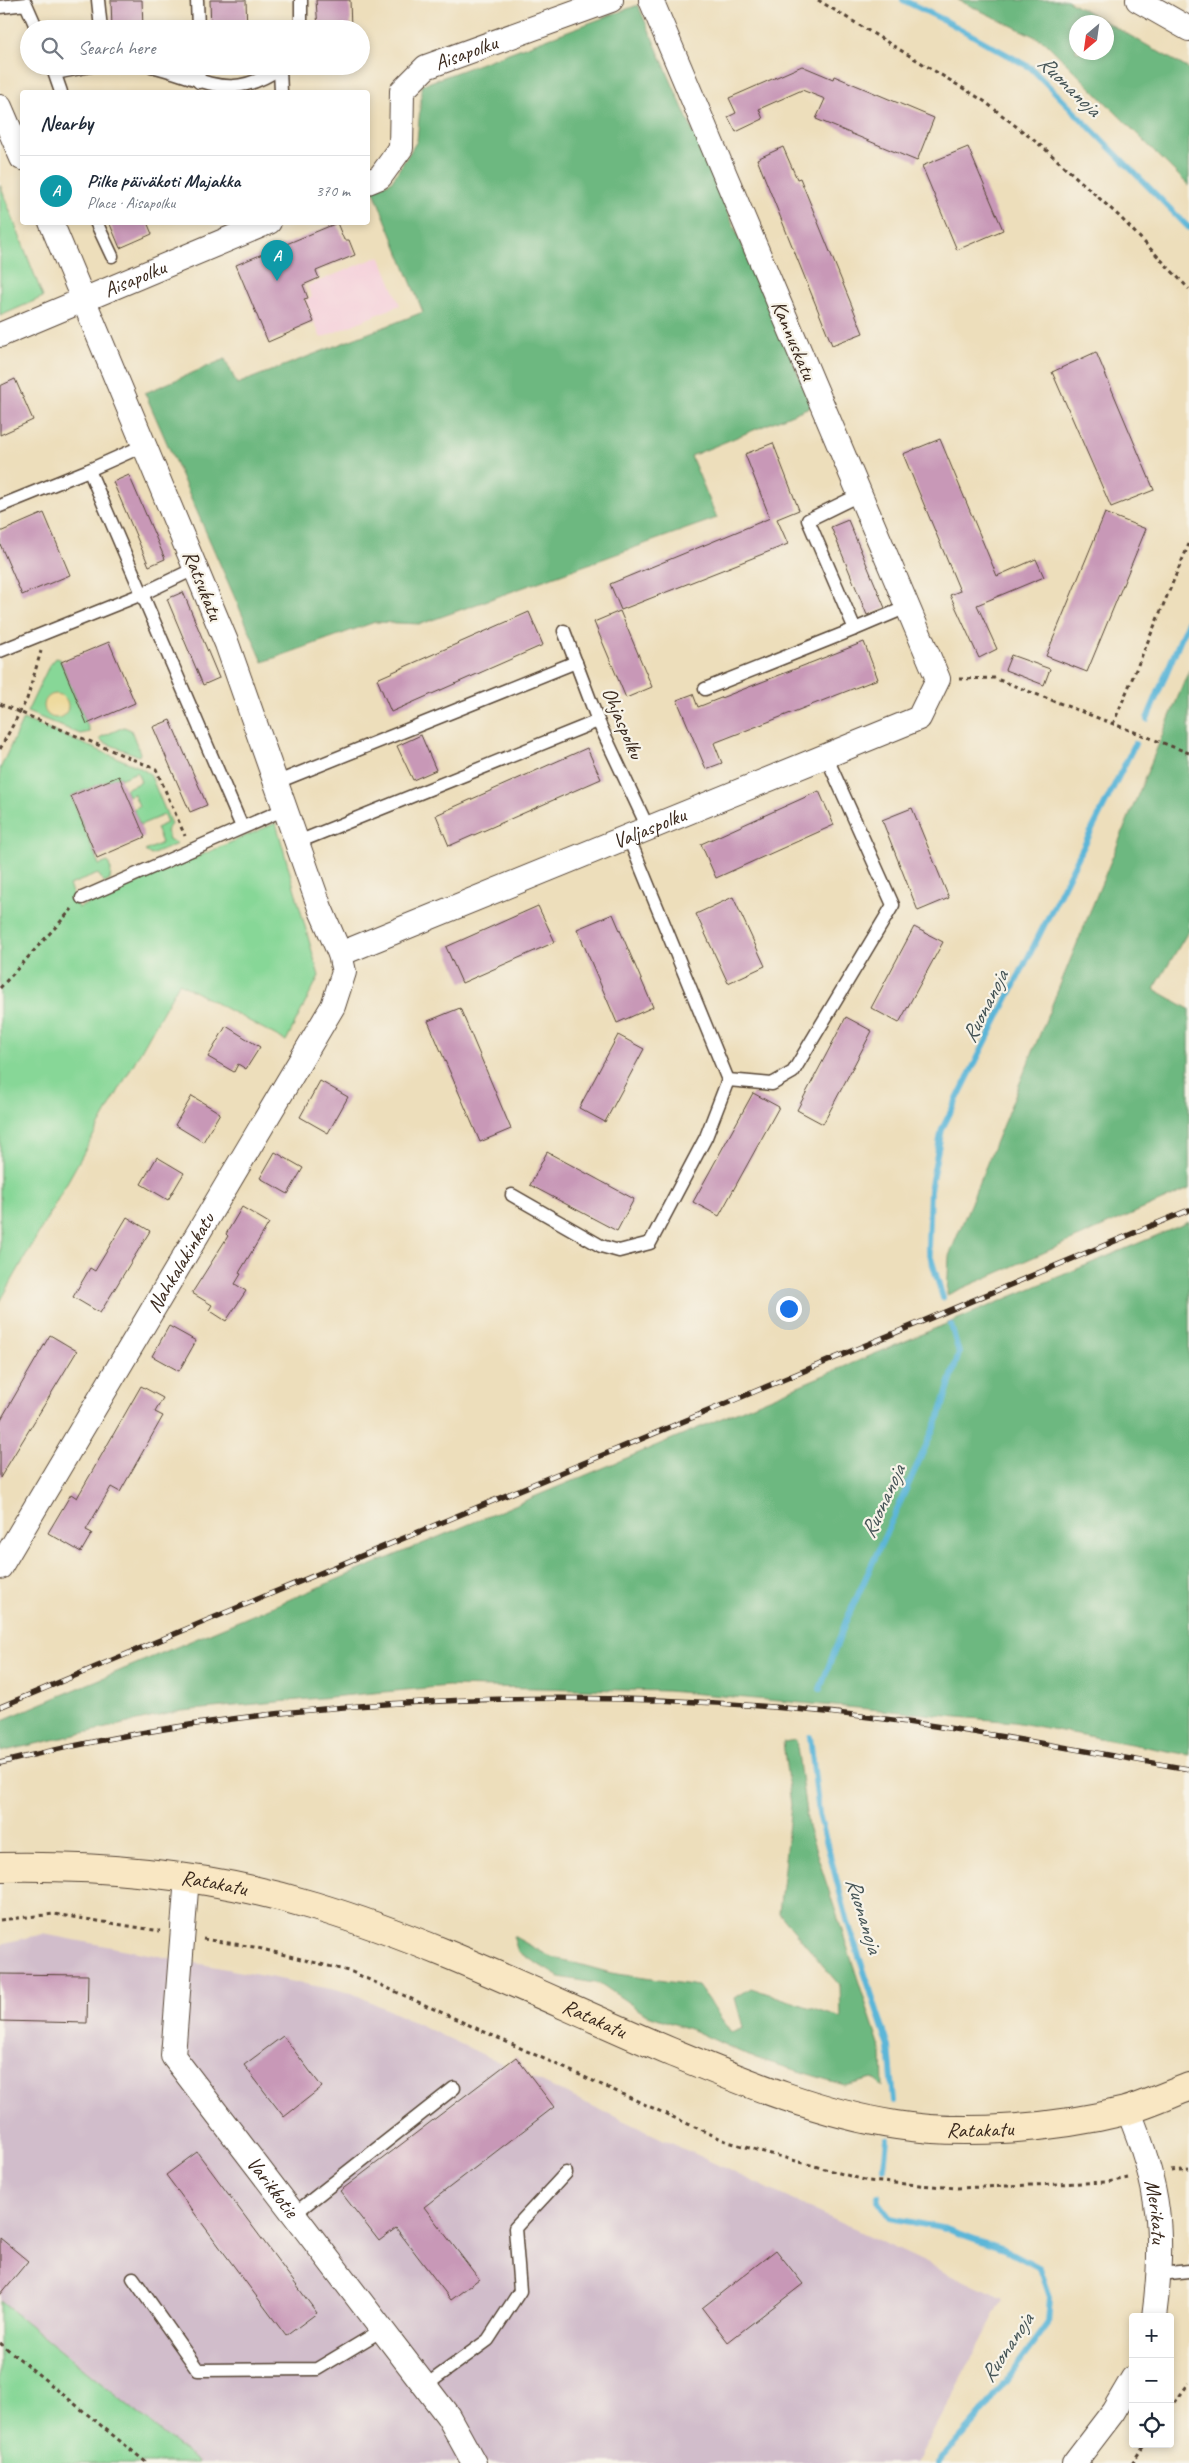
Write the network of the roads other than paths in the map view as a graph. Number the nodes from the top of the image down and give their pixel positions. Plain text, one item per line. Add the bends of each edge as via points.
1 (98, 0) edge
2 (197, 0) edge
3 (300, 0) edge
4 (611, 0) edge
5 (651, 0) edge
6 (1138, 0) edge
7 (0, 7) edge
8 (33, 20) edge
9 (100, 20) edge
10 (198, 20) edge
11 (301, 20) edge
12 (1189, 29) edge
13 (56, 75) edge
14 (181, 75) edge
15 (199, 75) edge
16 (272, 75) edge
17 (282, 75) edge
18 (199, 82) junction
19 (60, 90) edge
20 (281, 90) edge
21 (0, 107) edge
22 (6, 135) edge
23 (20, 155) edge
24 (370, 181) edge
25 (51, 225) edge
26 (97, 225) edge
27 (262, 225) edge
28 (112, 256) dead end
29 (84, 299) junction
30 (0, 335) edge
31 (145, 445) junction
32 (89, 470) junction
33 (860, 495) junction
34 (0, 506) edge
35 (196, 568) junction
36 (142, 594) junction
37 (907, 607) junction
38 (855, 629) junction
39 (564, 631) dead end
40 (0, 651) edge
41 (576, 662) junction
42 (938, 679) joint
43 (705, 689) dead end
44 (598, 720) junction
45 (826, 756) junction
46 (275, 783) junction
47 (285, 809) junction
48 (242, 827) junction
49 (638, 832) junction
50 (298, 842) junction
51 (82, 898) road end
52 (340, 954) junction
53 (728, 1080) junction
54 (512, 1195) dead end
55 (0, 1567) edge
56 (0, 1867) edge
57 (187, 1877) junction
58 (1189, 2087) edge
59 (454, 2088) dead end
60 (1128, 2110) junction
61 (566, 2173) dead end
62 (294, 2214) junction
63 (1189, 2271) edge
64 (1160, 2274) junction
65 (133, 2278) dead end
66 (1155, 2313) edge
67 (382, 2330) junction
68 (1129, 2385) edge
69 (425, 2386) junction
70 (474, 2463) edge
71 (1074, 2463) edge

1 - 9 lane
2 - 10 lane
3 - 11 lane
4 - 24 street, Aisapolku via 426,67 402,91 401,148 380,177
5 - 33 street, Kannuskatu
6 - 12 street
7 - 8 lane via 26,4
13 - 19 lane
14 - 18 lane
15 - 18 lane
16 - 18 lane via 263,81 234,88
17 - 20 lane
21 - 22 street
22 - 23 street
25 - 29 street, Ratsukatu
26 - 28 lane
27 - 29 street, Aisapolku
29 - 30 street, Aisapolku
29 - 31 street, Ratsukatu
31 - 32 lane
31 - 35 street, Ratsukatu
32 - 34 lane
32 - 36 lane
33 - 37 street, Kannuskatu
33 - 38 lane via 808,520
35 - 36 lane
35 - 46 street, Ratsukatu via 241,682
36 - 40 lane
36 - 48 lane
37 - 38 lane
37 - 42 street, Kannuskatu
38 - 43 lane
39 - 41 lane, Ohjaspolku
41 - 44 lane, Ohjaspolku
41 - 46 lane
42 - 45 street, Valjaspolku via 919,718
44 - 49 lane, Ohjaspolku
44 - 50 lane
45 - 49 street, Valjaspolku
45 - 53 lane via 893,905 793,1072 772,1084
46 - 47 street, Ratsukatu
47 - 48 lane
47 - 50 street, Ratsukatu
48 - 51 lane
49 - 52 street, Valjaspolku
49 - 53 lane, Ohjaspolku
50 - 52 street, Ratsukatu via 320,908
52 - 55 street, Nahkalakinkatu via 344,972 333,1006
53 - 54 lane via 706,1137 650,1243 619,1251 601,1246
56 - 57 main road, Ratakatu via 112,1869
57 - 60 main road, Ratakatu via 286,1898 376,1927 716,2070 836,2112 896,2125 978,2130 1084,2120
57 - 62 street, Varikkotie via 173,2056
58 - 60 main road, Ratakatu
59 - 62 lane
60 - 64 street, Merikatu via 1151,2172 1158,2206
61 - 69 lane via 515,2228 520,2291 488,2340
62 - 67 street, Varikkotie
63 - 64 lane
64 - 66 street, Merikatu
65 - 67 lane via 198,2370 318,2370
67 - 69 street, Varikkotie
68 - 71 street via 1113,2412
69 - 70 street, Varikkotie via 448,2416

